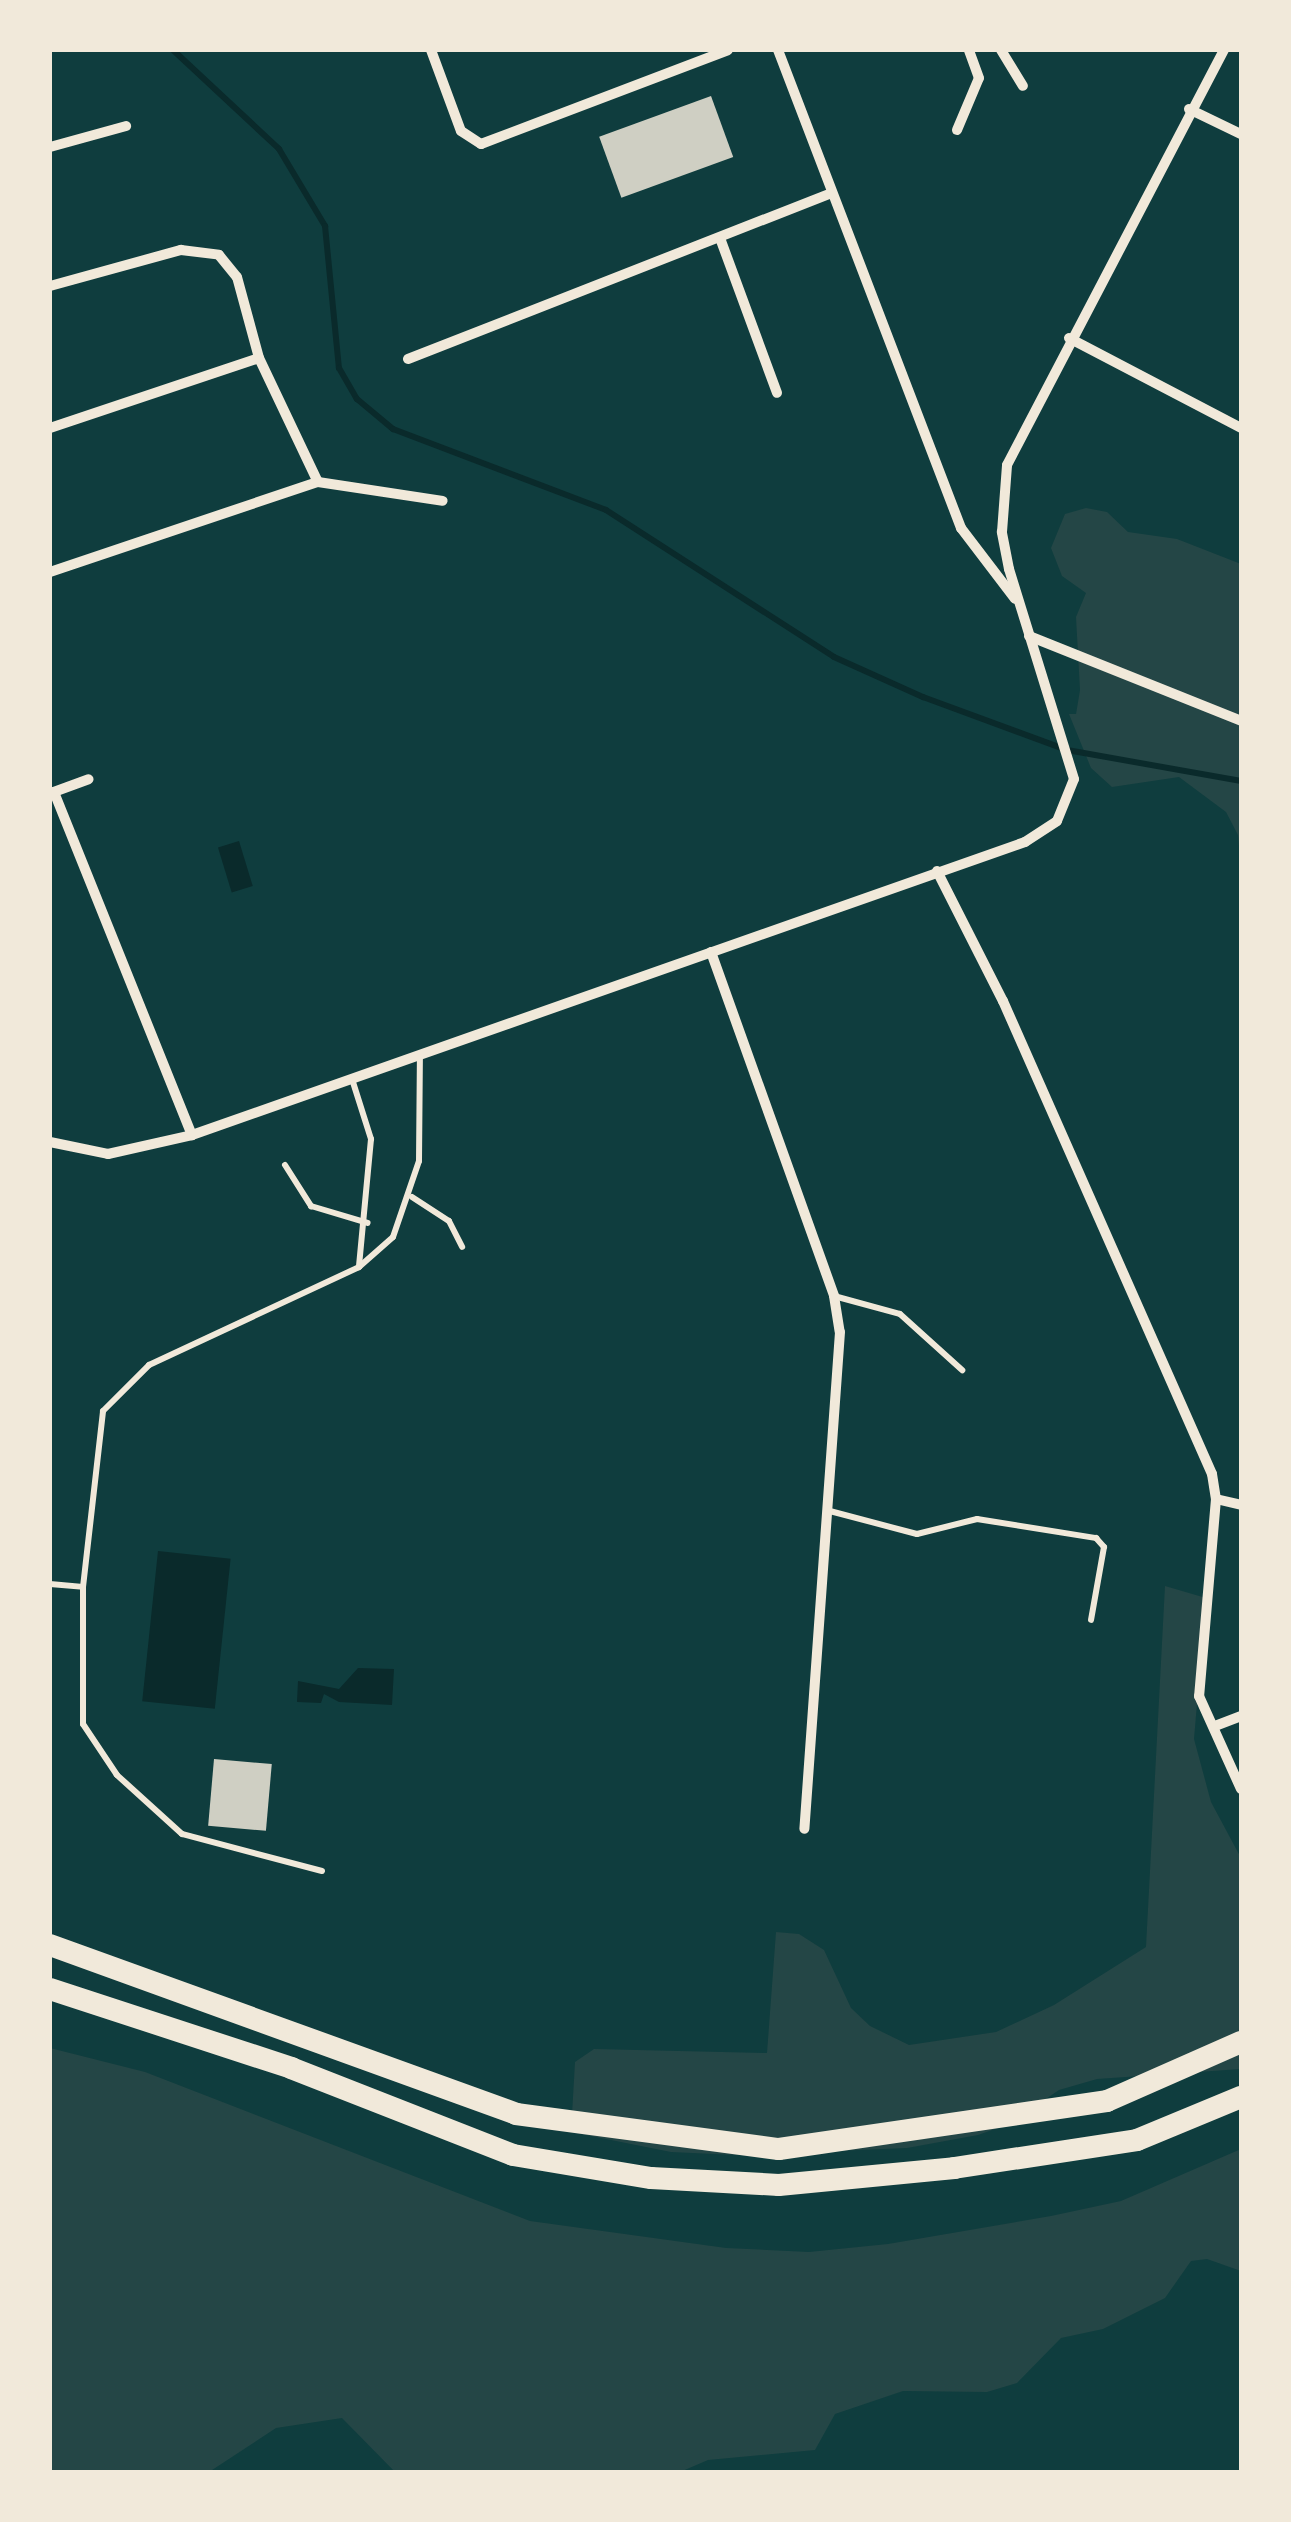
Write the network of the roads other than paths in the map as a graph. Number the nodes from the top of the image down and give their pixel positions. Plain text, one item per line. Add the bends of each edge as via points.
1 (430, 50) edge
2 (728, 50) edge
3 (778, 50) edge
4 (969, 50) edge
5 (1002, 50) edge
6 (1224, 50) edge
7 (1022, 86) dead end
8 (1190, 109) junction
9 (126, 126) dead end
10 (957, 130) dead end
11 (1241, 134) edge
12 (50, 147) edge
13 (832, 194) junction
14 (720, 238) junction
15 (50, 286) edge
16 (1069, 338) junction
17 (259, 358) junction
18 (408, 359) dead end
19 (777, 393) dead end
20 (50, 428) edge
21 (1241, 428) edge
22 (318, 482) junction
23 (443, 500) dead end
24 (50, 572) edge
25 (1019, 604) junction
26 (1030, 636) junction
27 (1241, 721) edge
28 (89, 779) dead end
29 (52, 792) edge
30 (937, 870) junction
31 (711, 952) junction
32 (420, 1055) junction
33 (352, 1079) junction
34 (192, 1135) junction
35 (50, 1142) edge
36 (286, 1165) dead end
37 (412, 1197) junction
38 (368, 1222) junction
39 (462, 1247) dead end
40 (359, 1267) junction
41 (834, 1296) junction
42 (962, 1370) dead end
43 (1216, 1499) junction
44 (1241, 1505) edge
45 (825, 1510) junction
46 (50, 1584) edge
47 (84, 1587) junction
48 (1091, 1620) dead end
49 (1241, 1716) edge
50 (1215, 1726) junction
51 (1236, 1760) edge
52 (1241, 1789) edge
53 (804, 1829) dead end
54 (322, 1871) dead end
55 (50, 1946) edge
56 (50, 1989) edge
57 (1241, 2042) edge
58 (1241, 2097) edge

1 - 2 street via 461,130 480,144
3 - 13 street
4 - 10 street via 978,78
5 - 7 street
6 - 8 street
8 - 11 street
8 - 16 street
9 - 12 street
13 - 14 street
13 - 25 street via 961,528
14 - 18 street
14 - 19 street
15 - 17 street via 181,250 218,255 237,277
16 - 21 street
16 - 25 street via 1007,465 1002,532
17 - 20 street
17 - 22 street
22 - 23 street
22 - 24 street
25 - 26 street
26 - 27 street
26 - 30 street via 1074,780 1065,811 1024,842
28 - 29 street
29 - 34 street
30 - 31 street
30 - 43 street via 1004,1001 1212,1474
31 - 32 street
31 - 41 street
32 - 33 street
32 - 37 lane via 422,1140
33 - 34 street
33 - 38 lane via 371,1139
34 - 35 street via 92,1154
36 - 38 lane via 311,1206
37 - 39 lane via 449,1221
37 - 40 lane via 392,1237
38 - 40 lane
40 - 47 lane via 149,1365 125,1385 103,1411
41 - 42 lane via 900,1314
41 - 45 street via 840,1332
43 - 44 street
43 - 50 street via 1199,1696
45 - 48 lane via 917,1534 977,1519 1096,1538 1104,1548
45 - 53 street
46 - 47 lane
47 - 54 lane via 83,1724 116,1775 182,1834
49 - 50 street
50 - 51 street
51 - 52 street
55 - 57 highway via 516,2114 779,2149 1107,2101
56 - 58 highway via 291,2068 513,2155 652,2178 778,2185 954,2168 1137,2140

